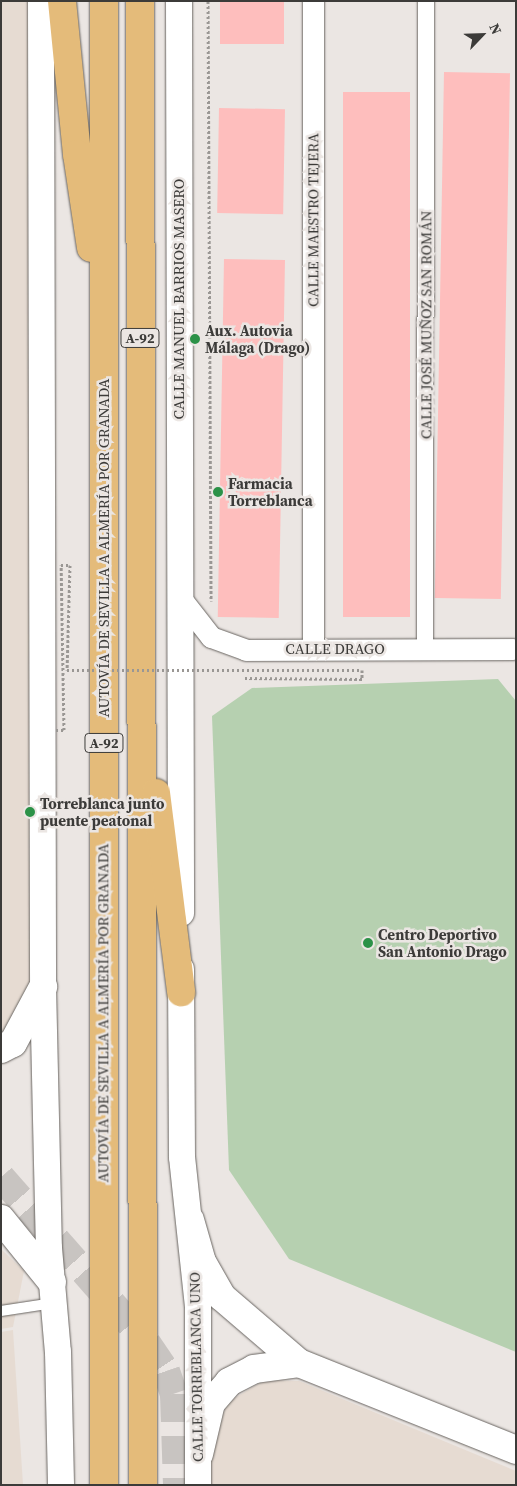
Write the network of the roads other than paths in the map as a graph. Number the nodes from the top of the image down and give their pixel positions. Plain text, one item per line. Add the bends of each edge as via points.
1 (41, 1) edge
2 (62, 1) edge
3 (104, 1) edge
4 (140, 1) edge
5 (179, 1) edge
6 (313, 1) edge
7 (426, 1) edge
8 (105, 346) junction
9 (179, 596) junction
10 (515, 647) edge
11 (313, 649) junction
12 (425, 649) junction
13 (141, 675) junction
14 (43, 987) junction
15 (181, 992) junction
16 (1, 1049) edge
17 (1, 1219) edge
18 (190, 1220) junction
19 (53, 1293) junction
20 (1, 1311) edge
21 (299, 1363) junction
22 (516, 1450) edge
23 (199, 1454) junction
24 (61, 1485) edge
25 (104, 1485) edge
26 (143, 1485) edge
27 (198, 1485) edge

1 - 14 street
2 - 8 highway via 77,154
3 - 8 highway, AUTOVÍA DE SEVILLA A ALMERÍA POR GRANADA / A-92
4 - 13 highway, A-92
5 - 9 street, CALLE MANUEL BARRIOS MASERO
6 - 11 street, CALLE MAESTRO TEJERA
7 - 12 street, CALLE JOSÉ MUÑOZ SAN ROMÁN
8 - 25 highway, AUTOVÍA DE SEVILLA A ALMERÍA POR GRANADA / A-92
9 - 11 street, CALLE DRAGO via 211,637 246,650
9 - 15 street, CALLE MANUEL BARRIOS MASERO
10 - 12 street, CALLE DRAGO
11 - 12 street, CALLE DRAGO
13 - 15 highway
13 - 26 highway, A-92
14 - 16 main road via 13,1042
14 - 19 street
15 - 18 street, CALLE TORREBLANCA UNO via 182,1157
17 - 19 main road
18 - 21 main road via 202,1262 222,1297
18 - 23 street, CALLE TORREBLANCA UNO via 198,1306
19 - 20 lane
19 - 24 street
21 - 22 main road
21 - 23 main road via 254,1369 229,1382 211,1403
23 - 27 street, CALLE TORREBLANCA UNO

